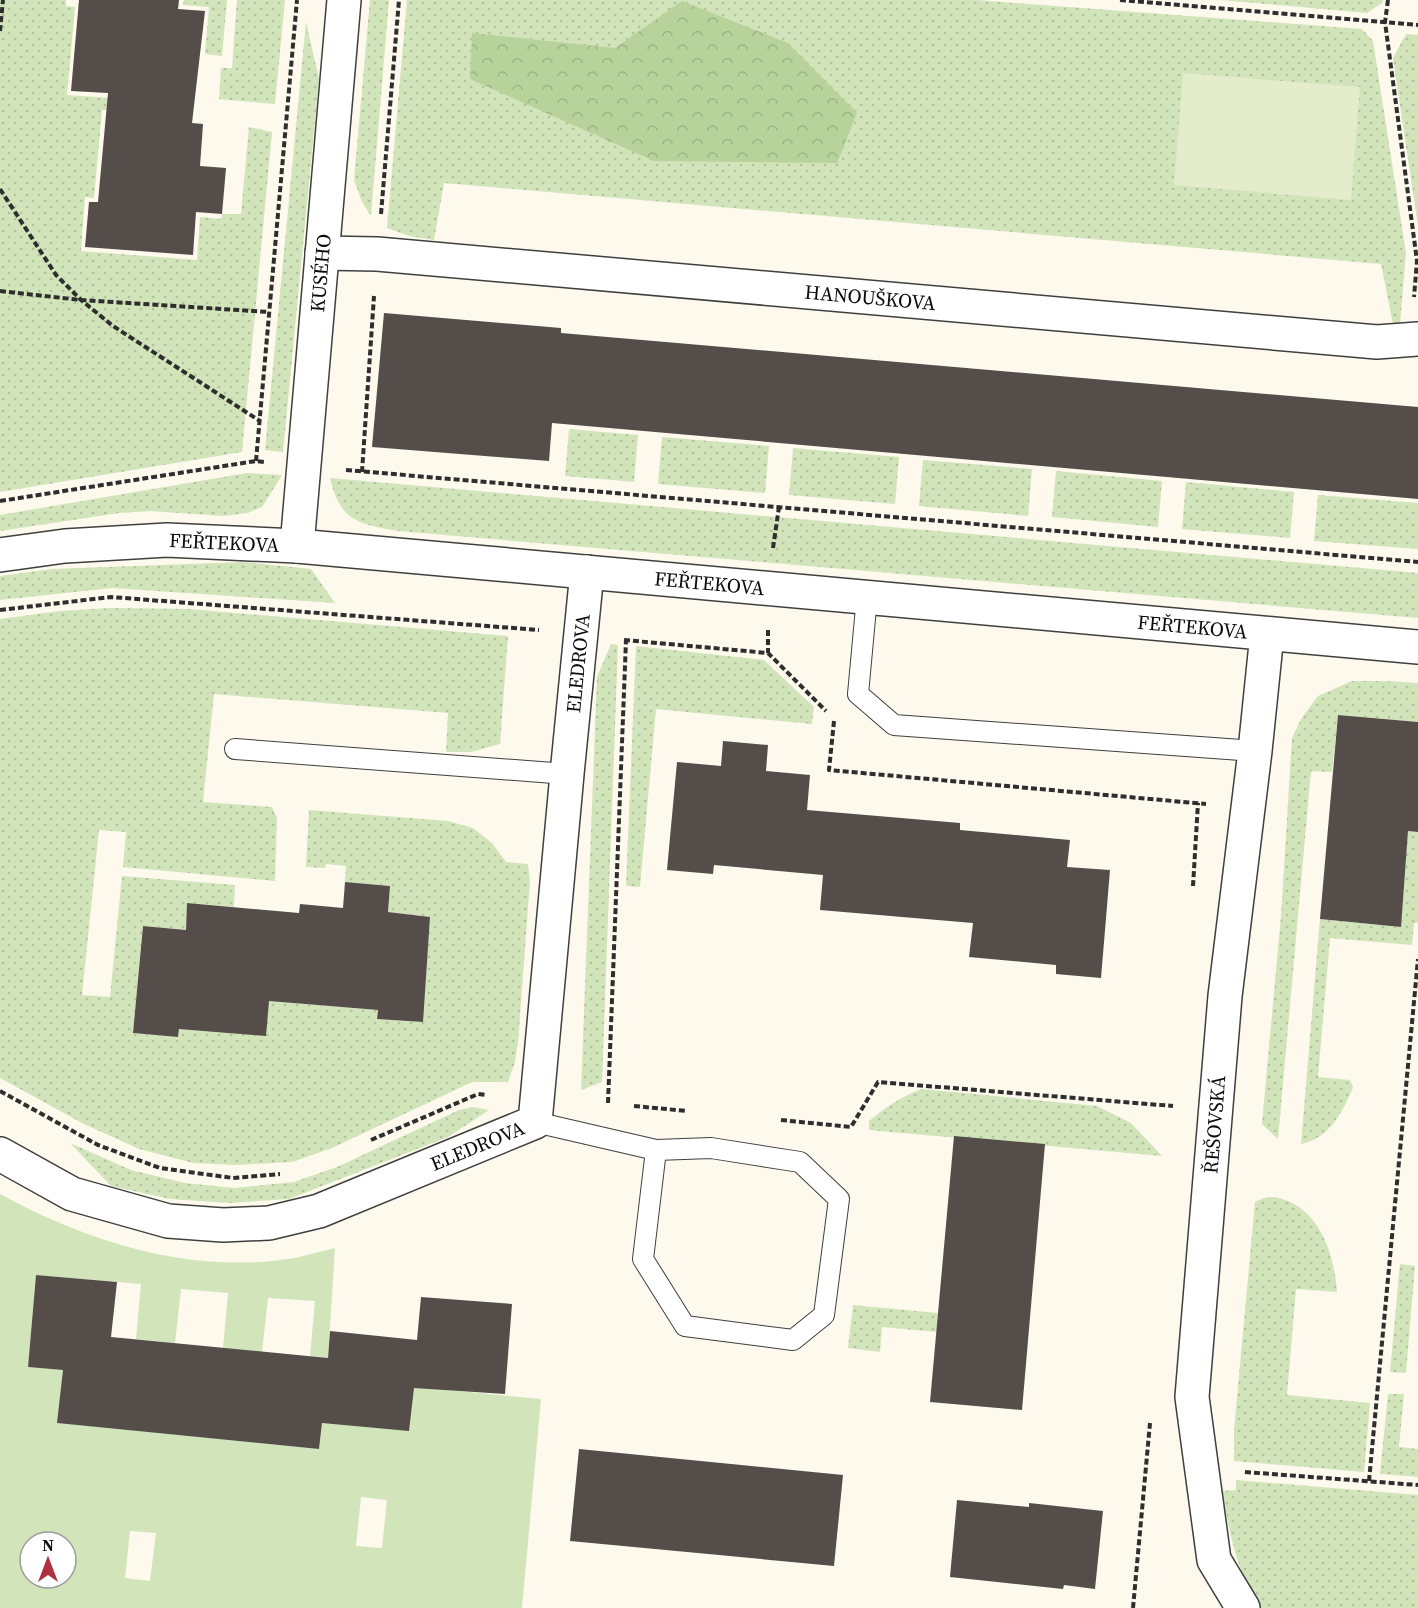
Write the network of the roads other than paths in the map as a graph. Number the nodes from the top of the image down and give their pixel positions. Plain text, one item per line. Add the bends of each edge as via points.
1 (344, 0) edge
2 (322, 253) junction
3 (1414, 339) edge
4 (297, 546) junction
5 (0, 555) edge
6 (587, 572) junction
7 (867, 597) junction
8 (1267, 634) junction
9 (1418, 647) edge
10 (235, 749) dead end
11 (1255, 751) junction
12 (567, 774) junction
13 (535, 1122) junction
14 (656, 1150) junction
15 (0, 1154) edge
16 (1243, 1608) edge

1 - 2 street, KUSÉHO
2 - 3 street, HANOUŠKOVA via 401,256 1377,342
2 - 4 street, KUSÉHO
4 - 5 street, FEŘTEKOVA via 167,540 65,546
4 - 6 street, FEŘTEKOVA
6 - 7 street, FEŘTEKOVA
6 - 12 street, ELEDROVA
7 - 8 street, FEŘTEKOVA
7 - 11 lane via 858,694 894,725
8 - 9 street, FEŘTEKOVA
8 - 11 street, ŘEŠOVSKÁ
10 - 12 lane
11 - 16 street, ŘEŠOVSKÁ via 1225,996 1192,1388 1214,1560
12 - 13 street, ELEDROVA
13 - 14 lane
13 - 15 street, ELEDROVA via 318,1211 269,1223 168,1221 72,1194
14 - 14 lane via 643,1259 685,1326 794,1340 824,1315 839,1199 800,1162 711,1148

